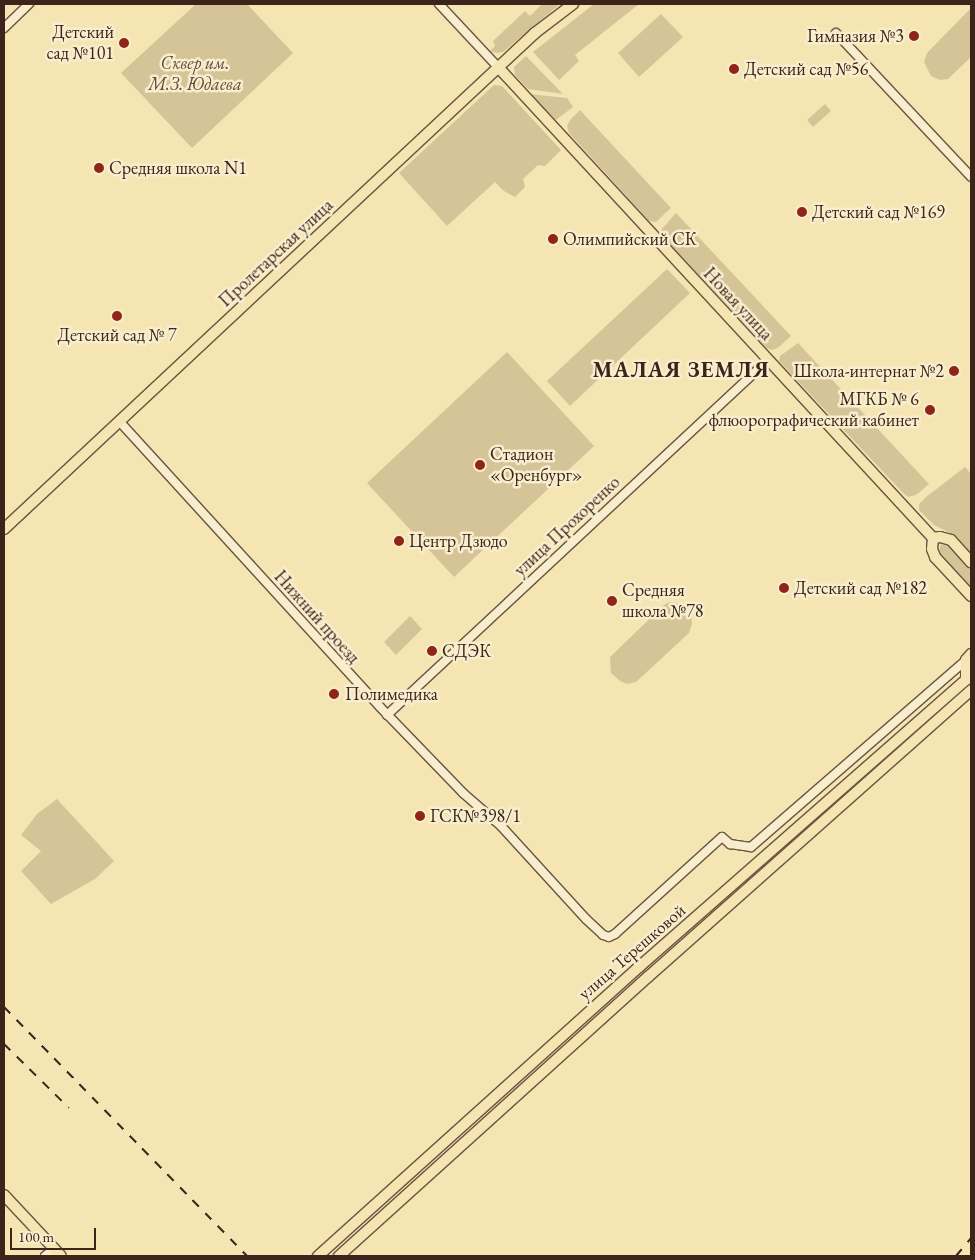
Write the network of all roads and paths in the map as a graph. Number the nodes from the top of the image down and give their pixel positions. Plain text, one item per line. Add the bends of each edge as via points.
1 (29, 4) edge
2 (439, 4) edge
3 (573, 4) edge
4 (4, 28) edge
5 (836, 33) dead end
6 (498, 67) junction
7 (971, 177) edge
8 (768, 360) junction
9 (119, 421) junction
10 (4, 529) edge
11 (933, 538) junction
12 (971, 562) edge
13 (971, 596) edge
14 (968, 657) edge
15 (969, 678) edge
16 (971, 690) edge
17 (387, 715) junction
18 (876, 760) junction
19 (884, 768) junction
20 (801, 802) junction
21 (813, 815) junction
22 (4, 1195) edge
23 (57, 1252) edge
24 (46, 1256) edge
25 (318, 1256) edge
26 (339, 1256) edge

1 - 4 street
2 - 6 street, Новая улица
3 - 6 main road, Пролетарская улица
5 - 7 street
6 - 8 main road, Новая улица
6 - 9 main road, Пролетарская улица
8 - 11 main road, Новая улица
8 - 17 street, улица Прохоренко
9 - 10 main road, Пролетарская улица
9 - 17 street, Нижний проезд
11 - 12 main road via 940,536 951,540
11 - 13 main road, Новая улица via 935,557
14 - 15 main road
14 - 20 street
15 - 18 main road, улица Терешковой
16 - 19 main road, улица Терешковой
17 - 20 street, Нижний проезд via 463,793 501,826 603,935 609,937 722,837 730,844 751,847
18 - 19 main road via 877,765
18 - 21 main road, улица Терешковой
19 - 26 main road, улица Терешковой
20 - 21 street
21 - 25 main road, улица Терешковой
22 - 23 main road
23 - 24 street

